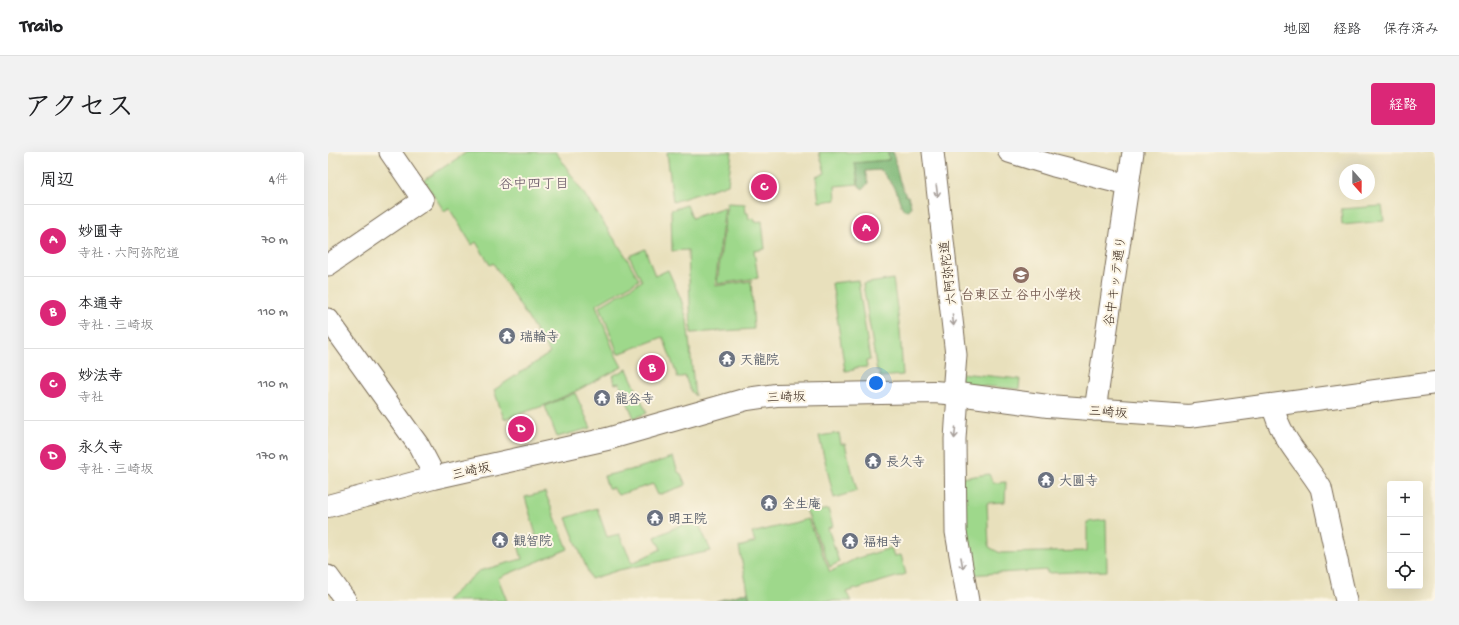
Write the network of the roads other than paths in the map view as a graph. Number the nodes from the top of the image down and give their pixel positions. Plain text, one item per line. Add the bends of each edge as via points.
1 (390, 152) edge
2 (933, 152) edge
3 (1009, 152) edge
4 (1133, 152) edge
5 (1128, 186) junction
6 (328, 265) edge
7 (328, 319) edge
8 (1435, 383) edge
9 (955, 394) junction
10 (1264, 407) junction
11 (1095, 410) junction
12 (433, 478) junction
13 (328, 506) edge
14 (328, 576) edge
15 (346, 601) edge
16 (968, 601) edge
17 (1346, 601) edge

1 - 6 street via 423,200
2 -> 9 street, 六阿弥陀道 via 956,355
3 - 5 street
4 - 5 street, 谷中キッテ通り
5 - 11 street, 谷中キッテ通り
7 - 12 street via 419,446
8 - 10 main road, 三崎坂
9 - 11 main road, 三崎坂
9 - 12 main road, 三崎坂 via 889,393 747,399 607,439
9 -> 16 street, 六阿弥陀道 via 956,532
10 - 11 main road, 三崎坂 via 1189,416
10 - 17 street via 1275,414 1283,435 1321,488
12 - 13 main road, 三崎坂
14 - 15 street

